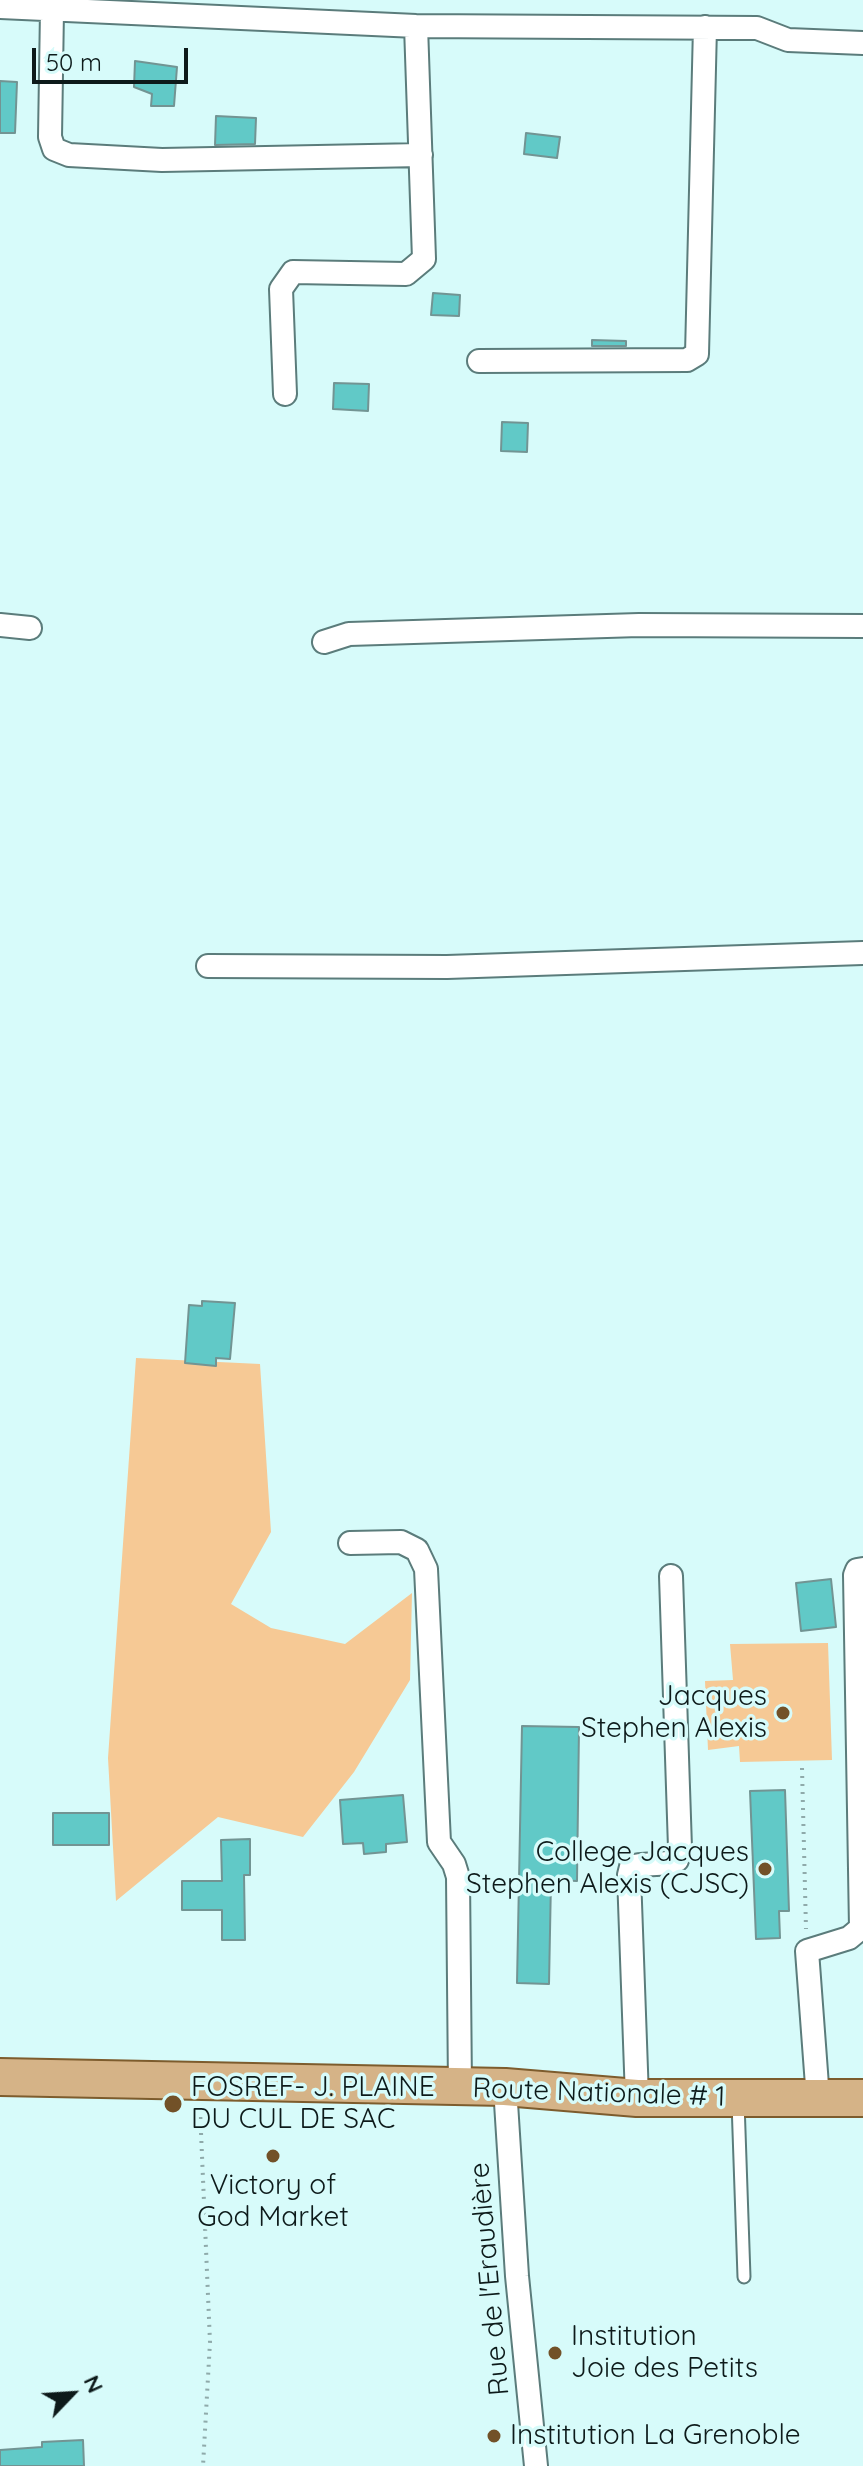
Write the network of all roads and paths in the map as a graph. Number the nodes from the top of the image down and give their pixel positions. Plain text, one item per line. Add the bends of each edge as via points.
1 (0, 7) edge
2 (52, 10) junction
3 (416, 26) junction
4 (705, 27) junction
5 (863, 43) edge
6 (421, 155) junction
7 (479, 361) dead end
8 (285, 394) dead end
9 (0, 625) edge
10 (863, 626) edge
11 (30, 628) dead end
12 (324, 642) dead end
13 (863, 953) edge
14 (208, 966) dead end
15 (350, 1543) dead end
16 (863, 1569) edge
17 (671, 1576) dead end
18 (802, 1768) dead end
19 (807, 1951) junction
20 (0, 2077) edge
21 (199, 2082) junction
22 (505, 2087) junction
23 (460, 2088) junction
24 (637, 2098) junction
25 (738, 2098) junction
26 (863, 2098) edge
27 (818, 2099) junction
28 (744, 2277) dead end
29 (203, 2466) edge
30 (536, 2466) edge

1 - 2 street
2 - 3 street
2 - 6 street via 50,137 54,149 69,155 162,160
3 - 4 street
3 - 6 street
4 - 5 street via 757,28 788,40
4 - 7 street via 697,354 687,360
6 - 8 street via 424,259 406,274 293,272 281,289
9 - 11 street
10 - 12 street via 639,625 349,634
13 - 14 street via 447,967
15 - 23 street via 401,1542 417,1550 426,1569 439,1842 458,1877
16 - 19 street via 855,1575 861,1928 849,1938
17 - 24 street via 680,1848 677,1860 636,1865 629,1875
18 - 19 path
19 - 27 street
20 - 21 main road, Route Nationale # 1
21 - 23 main road, Route Nationale # 1
21 - 29 path via 210,2342
22 - 23 main road, Route Nationale # 1
22 - 24 main road, Route Nationale # 1
22 - 30 street, Rue de l'Eraudière
24 - 25 main road, Route Nationale # 1
25 - 27 main road, Route Nationale # 1
25 - 28 lane
26 - 27 main road, Route Nationale # 1

